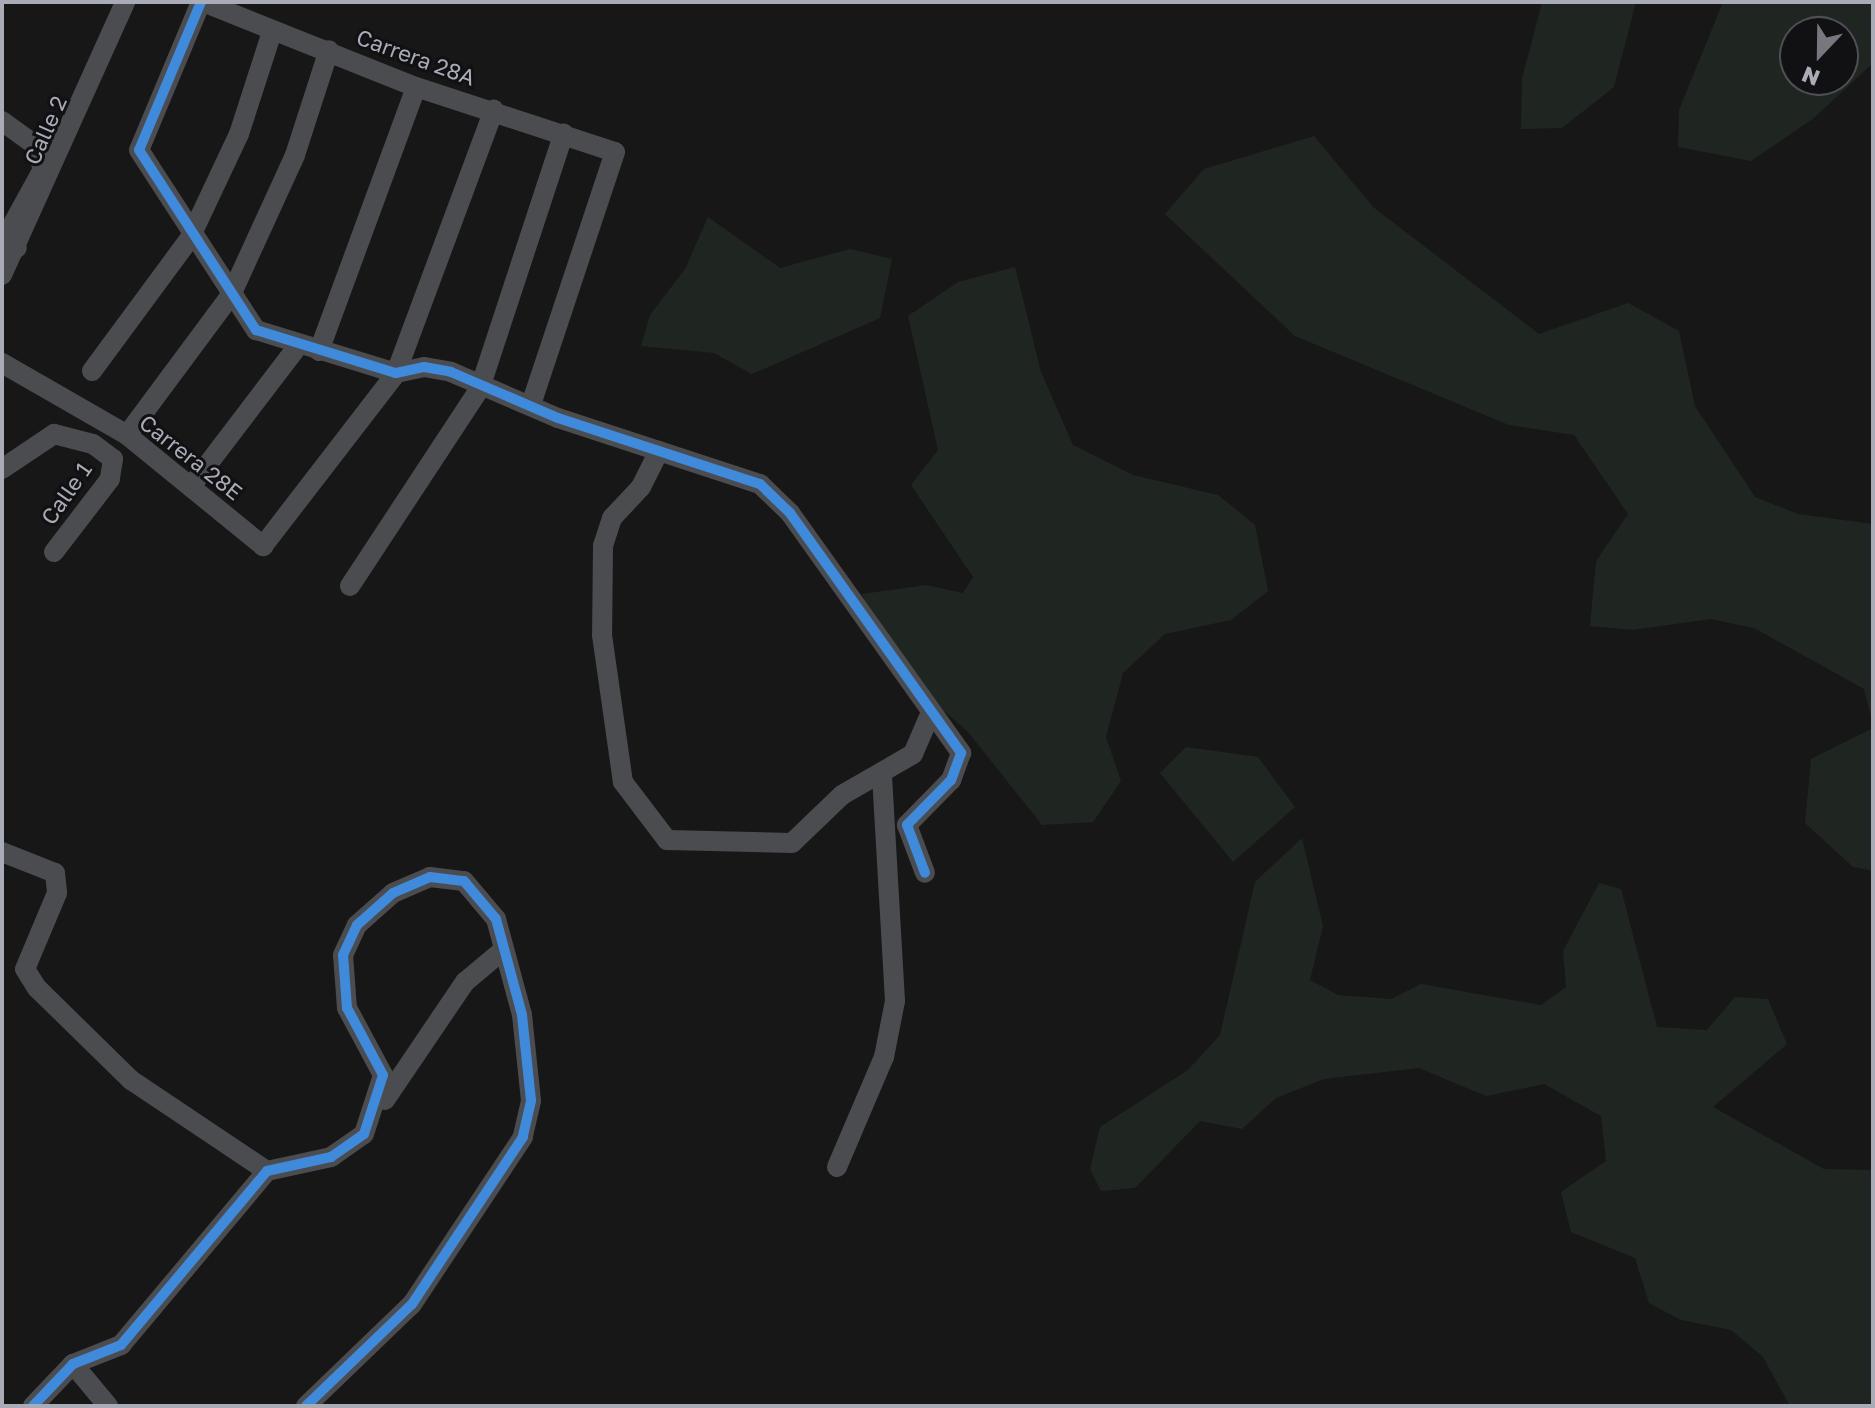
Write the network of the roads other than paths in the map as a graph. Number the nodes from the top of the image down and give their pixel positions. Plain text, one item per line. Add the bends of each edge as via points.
1 (125, 2) edge
2 (202, 2) edge
3 (272, 32) junction
4 (329, 50) junction
5 (416, 87) junction
6 (494, 110) junction
7 (2, 121) edge
8 (564, 133) junction
9 (18, 236) junction
10 (190, 238) junction
11 (2, 275) edge
12 (231, 295) junction
13 (297, 347) junction
14 (319, 351) junction
15 (2, 363) edge
16 (92, 371) dead end
17 (396, 373) junction
18 (480, 388) junction
19 (531, 404) junction
20 (127, 435) junction
21 (659, 451) junction
22 (2, 469) edge
23 (192, 485) junction
24 (54, 552) dead end
25 (350, 586) dead end
26 (929, 717) junction
27 (882, 774) junction
28 (2, 852) edge
29 (925, 873) dead end
30 (502, 951) junction
31 (375, 1119) junction
32 (837, 1167) dead end
33 (267, 1171) junction
34 (73, 1364) junction
35 (33, 1406) edge
36 (108, 1406) edge
37 (306, 1406) edge

1 - 9 street, Calle 2
2 - 3 street, Carrera 28A
2 - 10 street via 139,150
3 - 4 street, Carrera 28A
3 - 10 street via 239,134
4 - 5 street, Carrera 28A
4 - 12 street via 295,155
5 - 6 street, Carrera 28A
5 - 14 street
6 - 8 street, Carrera 28A
6 - 17 street
7 - 9 street via 34,144 43,169
8 - 18 street
8 - 19 street, Carrera 28A via 615,152
9 - 11 street, Calle 2
10 - 12 street
10 - 16 street
12 - 13 street via 256,330
12 - 20 street
13 - 14 street
13 - 23 street
14 - 17 street
15 - 20 street, Carrera 28E
17 - 18 street via 424,367
17 - 23 street, Carrera 28E via 263,546
18 - 19 street
18 - 25 street
19 - 21 street
20 - 23 street, Carrera 28E
21 - 26 street via 770,494
21 - 27 street via 641,487 612,518 603,546 606,693 623,782 667,840 792,843 820,811
22 - 24 street, Calle 1 via 54,434 101,448 113,459 110,479
26 - 27 street via 913,754
26 - 29 street via 961,753 951,780 907,825
27 - 32 street via 895,1001 884,1057
28 - 33 street via 55,873 57,893 25,969 37,988 131,1080
30 - 31 street via 482,962 424,1035
30 - 31 street via 482,896 449,878 393,893 357,925 342,980 347,1008 383,1075
30 - 37 street via 530,1054 523,1137 412,1304
31 - 33 street via 331,1157
33 - 34 street via 121,1345
34 - 35 street
34 - 36 street

